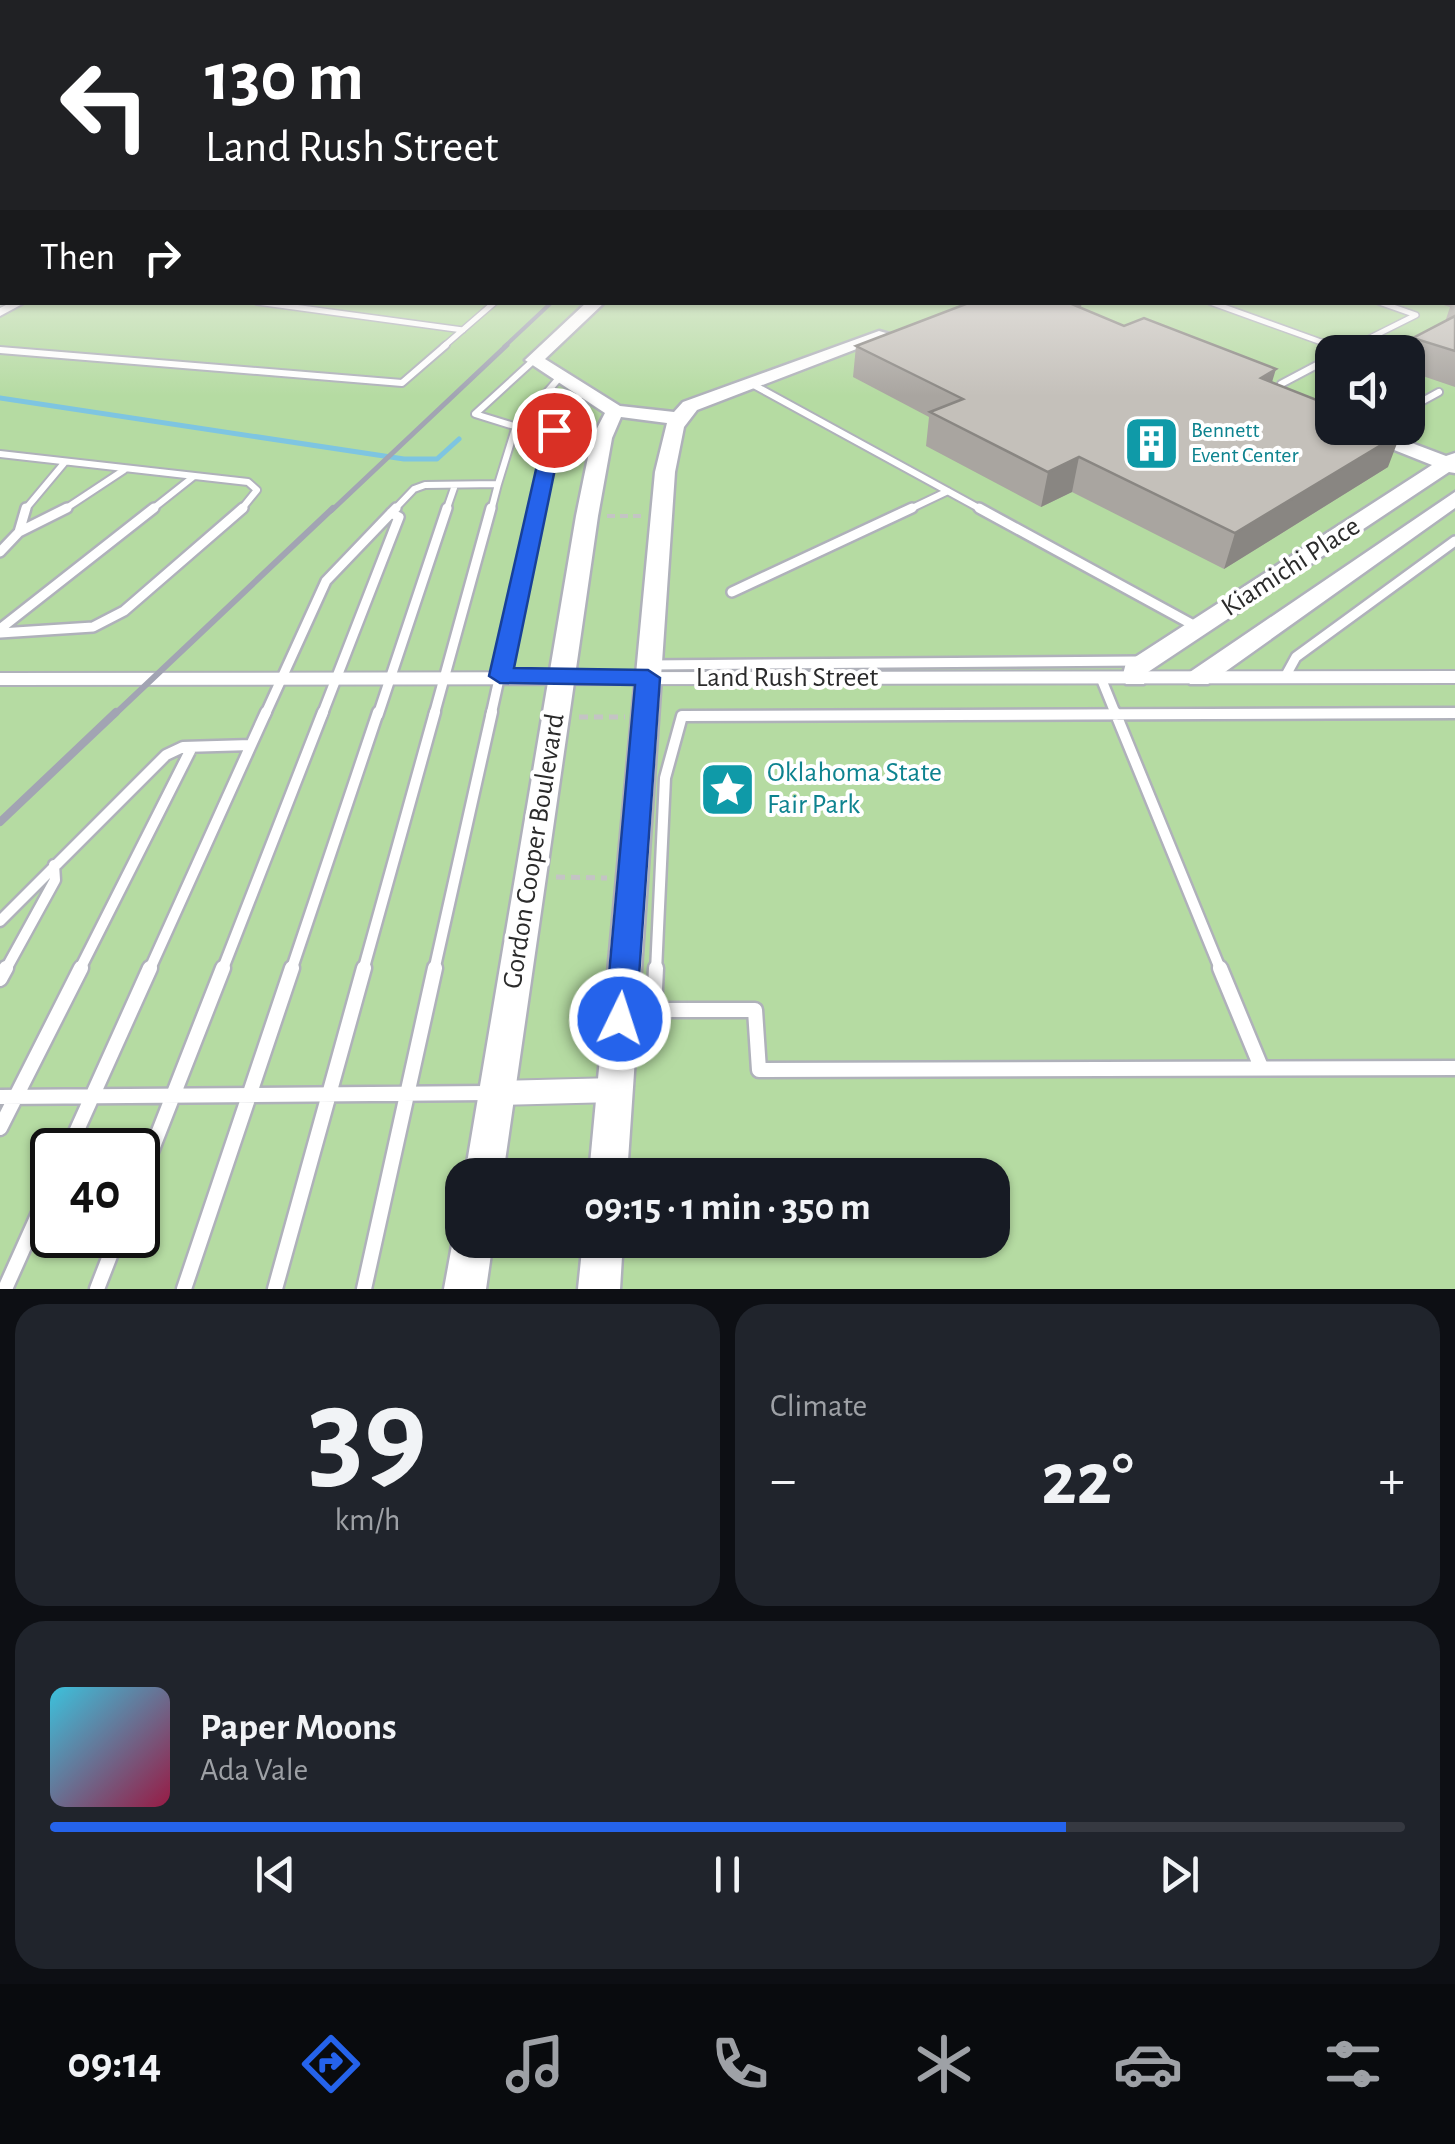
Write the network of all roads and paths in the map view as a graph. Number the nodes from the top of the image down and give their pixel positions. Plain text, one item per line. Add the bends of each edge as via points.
1 (279, 305) edge
2 (492, 305) edge
3 (594, 305) edge
4 (1218, 305) edge
5 (1388, 305) edge
6 (463, 330) junction
7 (902, 330) edge
8 (1377, 335) edge
9 (1315, 341) edge
10 (0, 350) edge
11 (534, 360) junction
12 (1315, 367) edge
13 (560, 376) junction
14 (752, 384) junction
15 (1281, 384) edge
16 (1259, 390) edge
17 (583, 391) junction
18 (1439, 392) dead end
19 (1425, 400) edge
20 (1296, 404) edge
21 (614, 411) junction
22 (678, 418) junction
23 (517, 427) junction
24 (1406, 445) edge
25 (0, 454) edge
26 (65, 462) junction
27 (1452, 463) edge
28 (124, 470) junction
29 (192, 477) junction
30 (498, 484) junction
31 (455, 485) junction
32 (948, 492) junction
33 (1455, 498) edge
34 (391, 512) junction
35 (587, 516) junction
36 (662, 516) junction
37 (20, 532) junction
38 (1455, 541) edge
39 (0, 552) edge
40 (732, 592) dead end
41 (1198, 627) junction
42 (0, 631) edge
43 (1141, 669) junction
44 (648, 671) junction
45 (500, 676) junction
46 (562, 676) junction
47 (1455, 677) edge
48 (284, 678) junction
49 (334, 678) junction
50 (388, 678) junction
51 (444, 678) junction
52 (1101, 678) junction
53 (1199, 678) junction
54 (1285, 678) junction
55 (0, 679) edge
56 (1116, 713) junction
57 (1455, 713) edge
58 (555, 717) junction
59 (644, 717) junction
60 (251, 745) junction
61 (192, 747) junction
62 (54, 865) junction
63 (530, 878) junction
64 (632, 878) junction
65 (0, 921) edge
66 (0, 979) edge
67 (1262, 1067) junction
68 (1455, 1068) edge
69 (615, 1090) junction
70 (497, 1093) junction
71 (407, 1094) junction
72 (92, 1096) junction
73 (172, 1096) junction
74 (248, 1096) junction
75 (328, 1096) junction
76 (0, 1097) edge
77 (16, 1097) junction
78 (0, 1128) edge
79 (78, 1128) edge
80 (160, 1128) edge
81 (487, 1158) edge
82 (609, 1158) edge
83 (30, 1233) edge
84 (109, 1258) edge
85 (470, 1258) edge
86 (602, 1258) edge
87 (5, 1289) edge
88 (96, 1289) edge
89 (184, 1289) edge
90 (276, 1289) edge
91 (364, 1289) edge
92 (466, 1289) edge
93 (599, 1289) edge

1 - 6 lane
2 - 6 lane
3 - 11 street
4 - 9 lane
5 - 8 lane via 1416,315
6 - 10 lane via 402,383
7 - 14 street
11 - 13 street
11 - 23 lane via 474,414
12 - 15 lane
13 - 17 street
13 - 23 lane
14 - 22 street via 690,406
14 - 32 lane
16 - 20 street
17 - 21 street
17 - 45 lane via 554,430
18 - 19 lane
21 - 22 street
21 - 35 street, Gordon Cooper Boulevard
22 - 36 street
23 - 30 lane
24 - 27 street
25 - 26 lane
26 - 28 lane
26 - 37 lane via 23,512
27 - 41 street, Kiamichi Place
28 - 29 lane
28 - 37 lane
29 - 42 lane
29 - 42 lane via 248,482 257,490 252,502 124,611 92,626
30 - 31 lane
30 - 51 lane
31 - 34 lane via 418,486
31 - 50 lane
32 - 40 lane
32 - 41 lane
33 - 53 street, Kiamichi Place
34 - 48 lane via 326,580
34 - 49 lane via 399,517
35 - 36 path
35 - 46 street, Gordon Cooper Boulevard
36 - 44 street
37 - 39 lane
38 - 54 lane via 1296,657
41 - 43 street, Kiamichi Place
43 - 44 lane
43 - 52 street, Land Rush Street
43 - 53 street, Land Rush Street
44 - 46 street, Land Rush Street
44 - 52 street, Land Rush Street
44 - 59 street
45 - 46 street, Land Rush Street
45 - 51 street, Land Rush Street
45 - 71 lane
46 - 58 street, Gordon Cooper Boulevard
47 - 54 street, Land Rush Street
48 - 49 street, Land Rush Street
48 - 55 street, Land Rush Street
48 - 60 lane
49 - 50 street, Land Rush Street
49 - 73 lane
50 - 51 street, Land Rush Street
50 - 74 lane
51 - 75 lane
52 - 56 lane
53 - 54 street, Land Rush Street
56 - 57 lane
56 - 67 lane
56 - 67 lane via 682,716 665,778 654,1010 755,1010 760,1070
58 - 59 path
58 - 63 street, Gordon Cooper Boulevard
59 - 64 street
60 - 61 lane
60 - 72 lane
61 - 62 lane via 166,755
61 - 77 lane
62 - 65 lane
62 - 66 lane via 56,880
63 - 64 path
63 - 70 street, Gordon Cooper Boulevard
64 - 69 street
67 - 68 lane
69 - 70 street
69 - 82 street
70 - 71 lane
70 - 81 street, Gordon Cooper Boulevard
71 - 75 lane
71 - 91 lane
72 - 73 lane
72 - 77 lane
72 - 79 lane
73 - 74 lane
73 - 80 lane
74 - 75 lane
74 - 89 lane
75 - 90 lane
76 - 77 lane
77 - 78 lane
83 - 87 lane
84 - 88 lane
85 - 92 street
86 - 93 street

